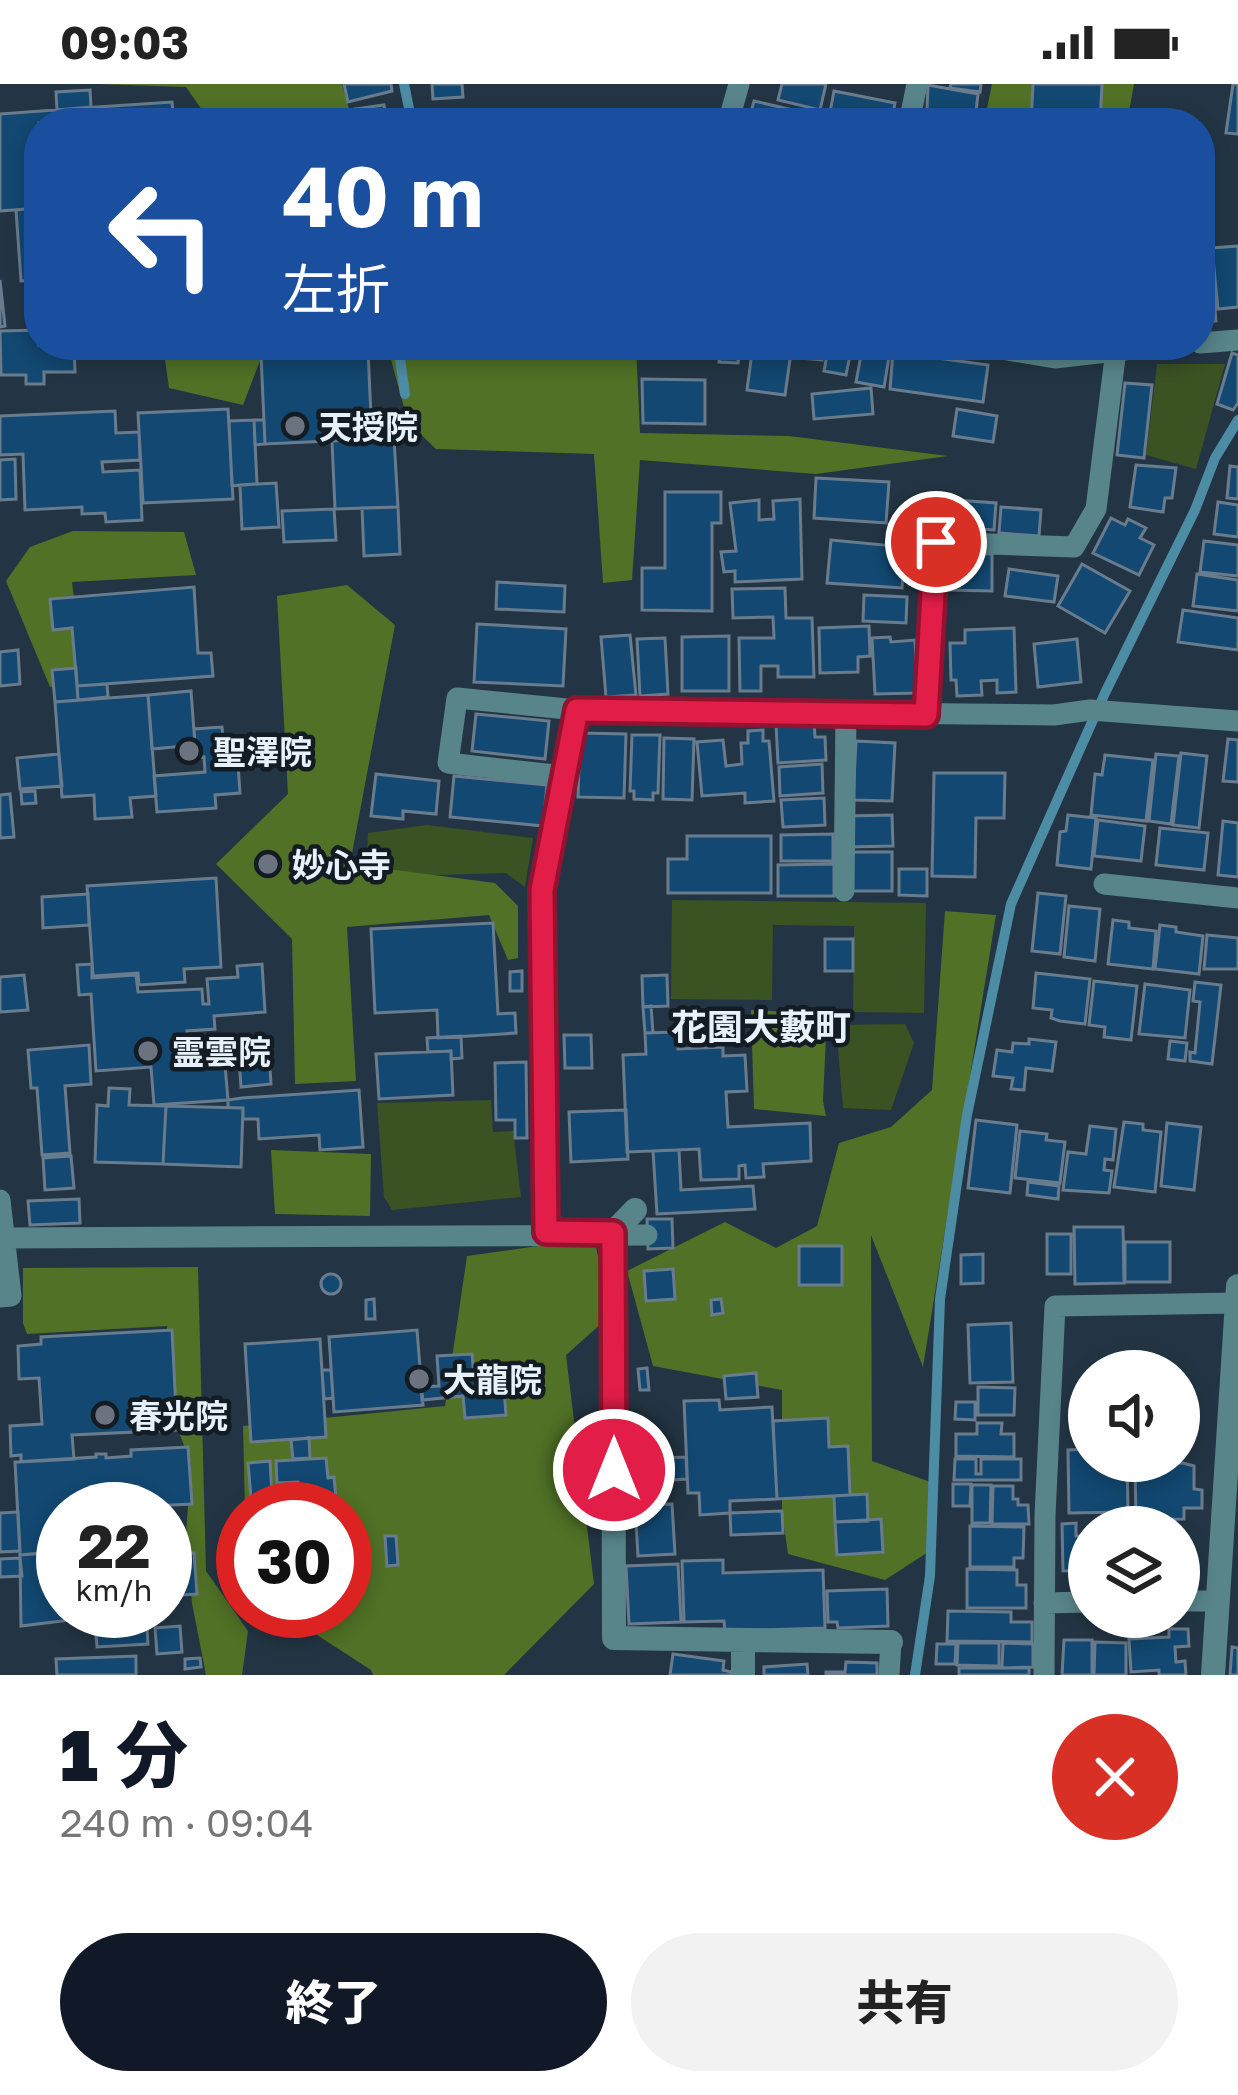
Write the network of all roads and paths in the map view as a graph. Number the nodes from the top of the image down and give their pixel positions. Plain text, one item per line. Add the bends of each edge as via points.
1 (1115, 360) edge
2 (577, 710) junction
3 (847, 713) junction
4 (926, 715) junction
5 (1238, 721) edge
6 (564, 776) junction
7 (1104, 884) dead end
8 (844, 891) dead end
9 (1238, 898) edge
10 (0, 1200) edge
11 (635, 1210) dead end
12 (546, 1232) junction
13 (613, 1233) junction
14 (647, 1234) dead end
15 (4, 1238) junction
16 (1238, 1286) edge
17 (0, 1297) edge
18 (1237, 1303) edge
19 (1232, 1444) edge
20 (1068, 1602) edge
21 (1044, 1603) junction
22 (1224, 1615) edge
23 (742, 1640) junction
24 (891, 1642) joint
25 (743, 1675) edge
26 (889, 1675) edge
27 (1044, 1675) edge
28 (1213, 1675) edge

1 - 4 lane via 1096,509 1073,547 936,542
2 - 3 lane
2 - 6 lane
2 - 6 lane via 457,698 448,763
3 - 4 lane
3 - 8 lane
4 - 5 lane via 1090,710
6 - 12 lane via 542,890
7 - 9 lane
10 - 15 lane
11 - 13 street
12 - 13 lane
12 - 15 lane
13 - 14 lane
13 - 23 street via 614,1638
15 - 17 lane via 10,1296
16 - 18 street
18 - 19 street
18 - 21 lane via 1054,1306
19 - 22 street
20 - 21 lane
21 - 27 lane
22 - 28 street
23 - 24 street
23 - 25 street
24 - 26 lane

